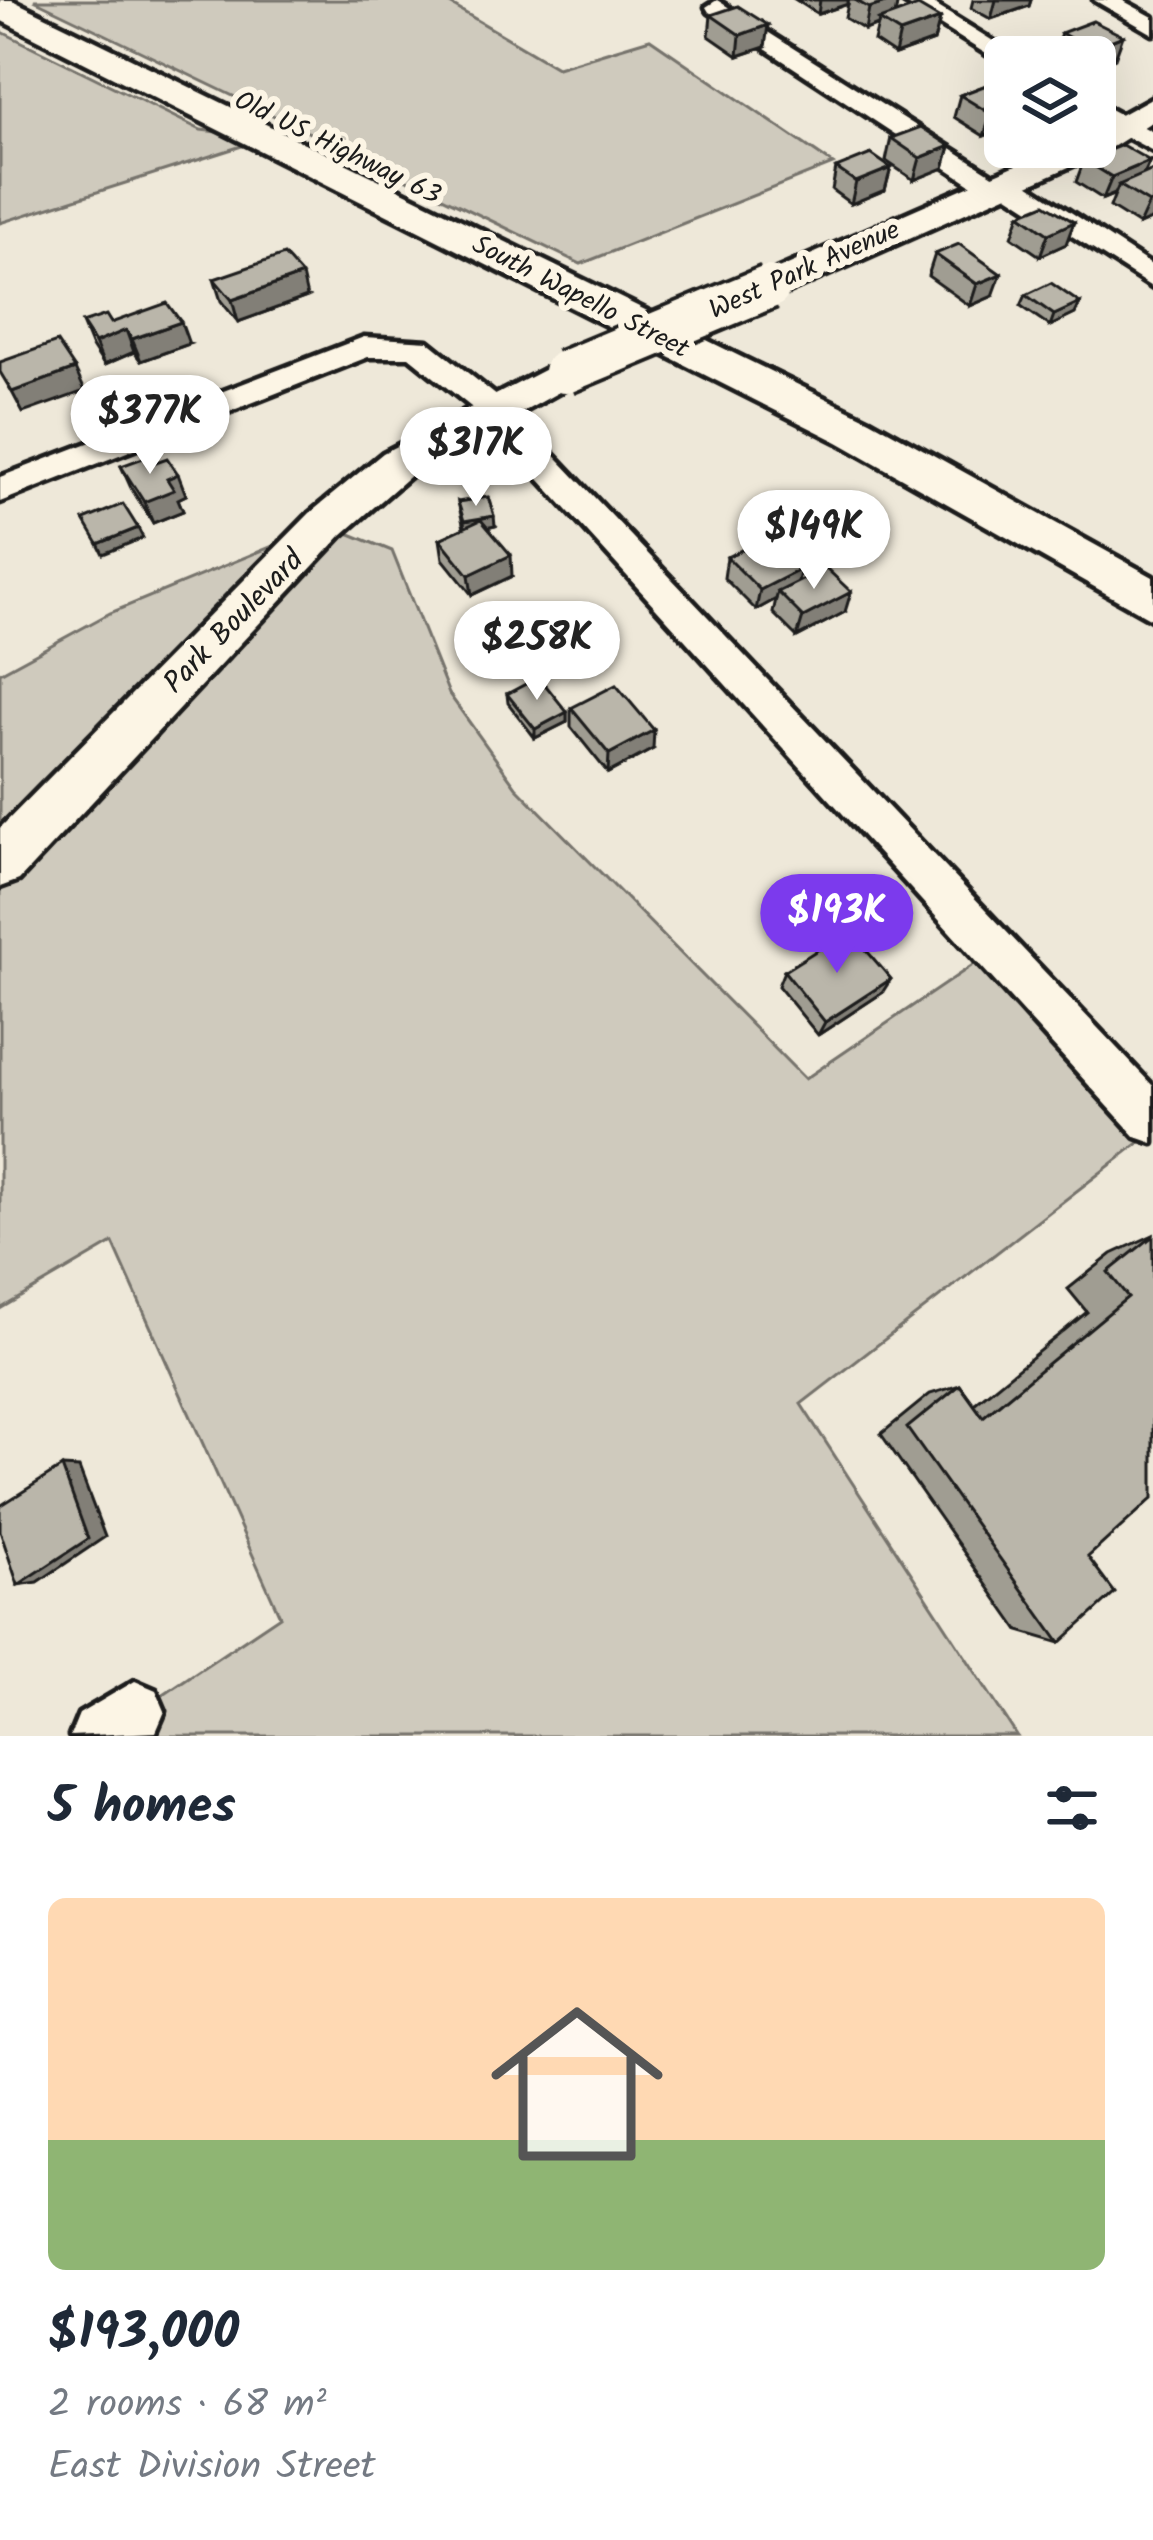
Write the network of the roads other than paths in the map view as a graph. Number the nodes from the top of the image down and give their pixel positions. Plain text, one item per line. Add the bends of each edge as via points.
1 (34, 0) edge
2 (911, 0) edge
3 (1105, 0) edge
4 (728, 3) edge
5 (0, 7) edge
6 (1153, 27) edge
7 (984, 43) edge
8 (1036, 168) edge
9 (999, 184) junction
10 (1153, 279) edge
11 (492, 408) junction
12 (0, 490) edge
13 (1153, 556) edge
14 (1153, 602) edge
15 (0, 864) edge
16 (1153, 1120) edge

1 - 13 highway, Old US Highway 63 via 941,438
2 - 7 street
3 - 6 street
4 - 9 street
5 - 14 highway, South Wapello Street via 854,431
8 - 9 main road, West Park Avenue
9 - 10 street
9 - 11 main road, West Park Avenue, bridge
11 - 12 street via 417,348 364,347
11 - 15 main road, Park Boulevard via 398,463 326,524
11 - 16 street

